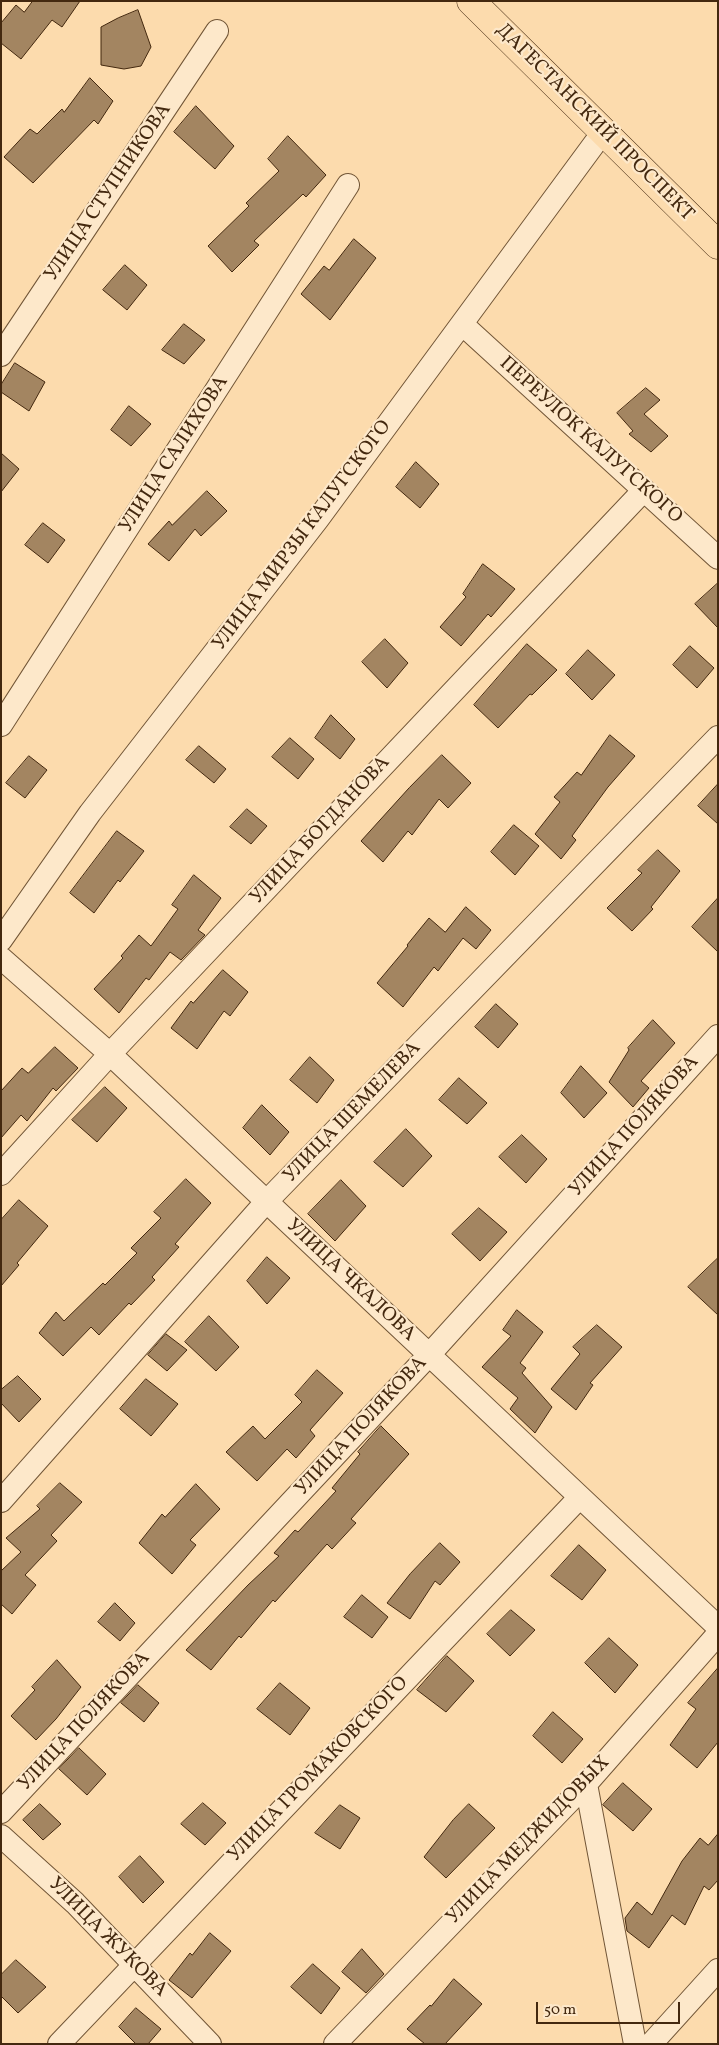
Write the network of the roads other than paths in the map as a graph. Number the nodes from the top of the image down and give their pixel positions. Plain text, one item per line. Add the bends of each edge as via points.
1 (471, 1) edge
2 (217, 31) dead end
3 (603, 132) junction
4 (348, 185) dead end
5 (718, 245) edge
6 (462, 324) junction
7 (1, 355) edge
8 (644, 490) junction
9 (718, 558) edge
10 (1, 725) edge
11 (718, 737) edge
12 (1, 940) edge
13 (1, 958) edge
14 (718, 1036) edge
15 (110, 1054) junction
16 (1, 1174) edge
17 (266, 1202) junction
18 (429, 1355) junction
19 (580, 1497) junction
20 (1, 1501) edge
21 (718, 1627) edge
22 (718, 1634) edge
23 (586, 1784) junction
24 (1, 1812) edge
25 (1, 1836) edge
26 (134, 1964) junction
27 (718, 1970) edge
28 (59, 2044) edge
29 (210, 2044) edge
30 (335, 2044) edge
31 (634, 2044) edge
32 (651, 2044) edge

1 - 3 highway, ДАГЕСТАНСКИЙ ПРОСПЕКТ
2 - 7 street, УЛИЦА СТУПНИКОВА
3 - 5 highway, ДАГЕСТАНСКИЙ ПРОСПЕКТ
3 - 6 street, УЛИЦА МИРЗЫ КАЛУГСКОГО
4 - 10 street, УЛИЦА САЛИХОВА
6 - 8 street, ПЕРЕУЛОК КАЛУГСКОГО
6 - 12 street, УЛИЦА МИРЗЫ КАЛУГСКОГО via 318,519 90,813
8 - 9 street, ПЕРЕУЛОК КАЛУГСКОГО
8 - 15 street, УЛИЦА БОГДАНОВА
11 - 17 street, УЛИЦА ШЕМЕЛЕВА
13 - 15 street, УЛИЦА ЧКАЛОВА
14 - 18 street, УЛИЦА ПОЛЯКОВА
15 - 16 street, УЛИЦА БОГДАНОВА
15 - 17 street, УЛИЦА ЧКАЛОВА
17 - 18 street, УЛИЦА ЧКАЛОВА
17 - 20 street, УЛИЦА ШЕМЕЛЕВА
18 - 19 street, УЛИЦА ЧКАЛОВА
18 - 24 street, УЛИЦА ПОЛЯКОВА
19 - 21 street, УЛИЦА ЧКАЛОВА
19 - 26 street, УЛИЦА ГРОМАКОВСКОГО
22 - 23 street, УЛИЦА МЕДЖИДОВЫХ
23 - 30 street, УЛИЦА МЕДЖИДОВЫХ
23 - 31 street
25 - 26 street, УЛИЦА ЖУКОВА via 75,1903
26 - 28 street, УЛИЦА ГРОМАКОВСКОГО
26 - 29 street, УЛИЦА ЖУКОВА
27 - 32 street

